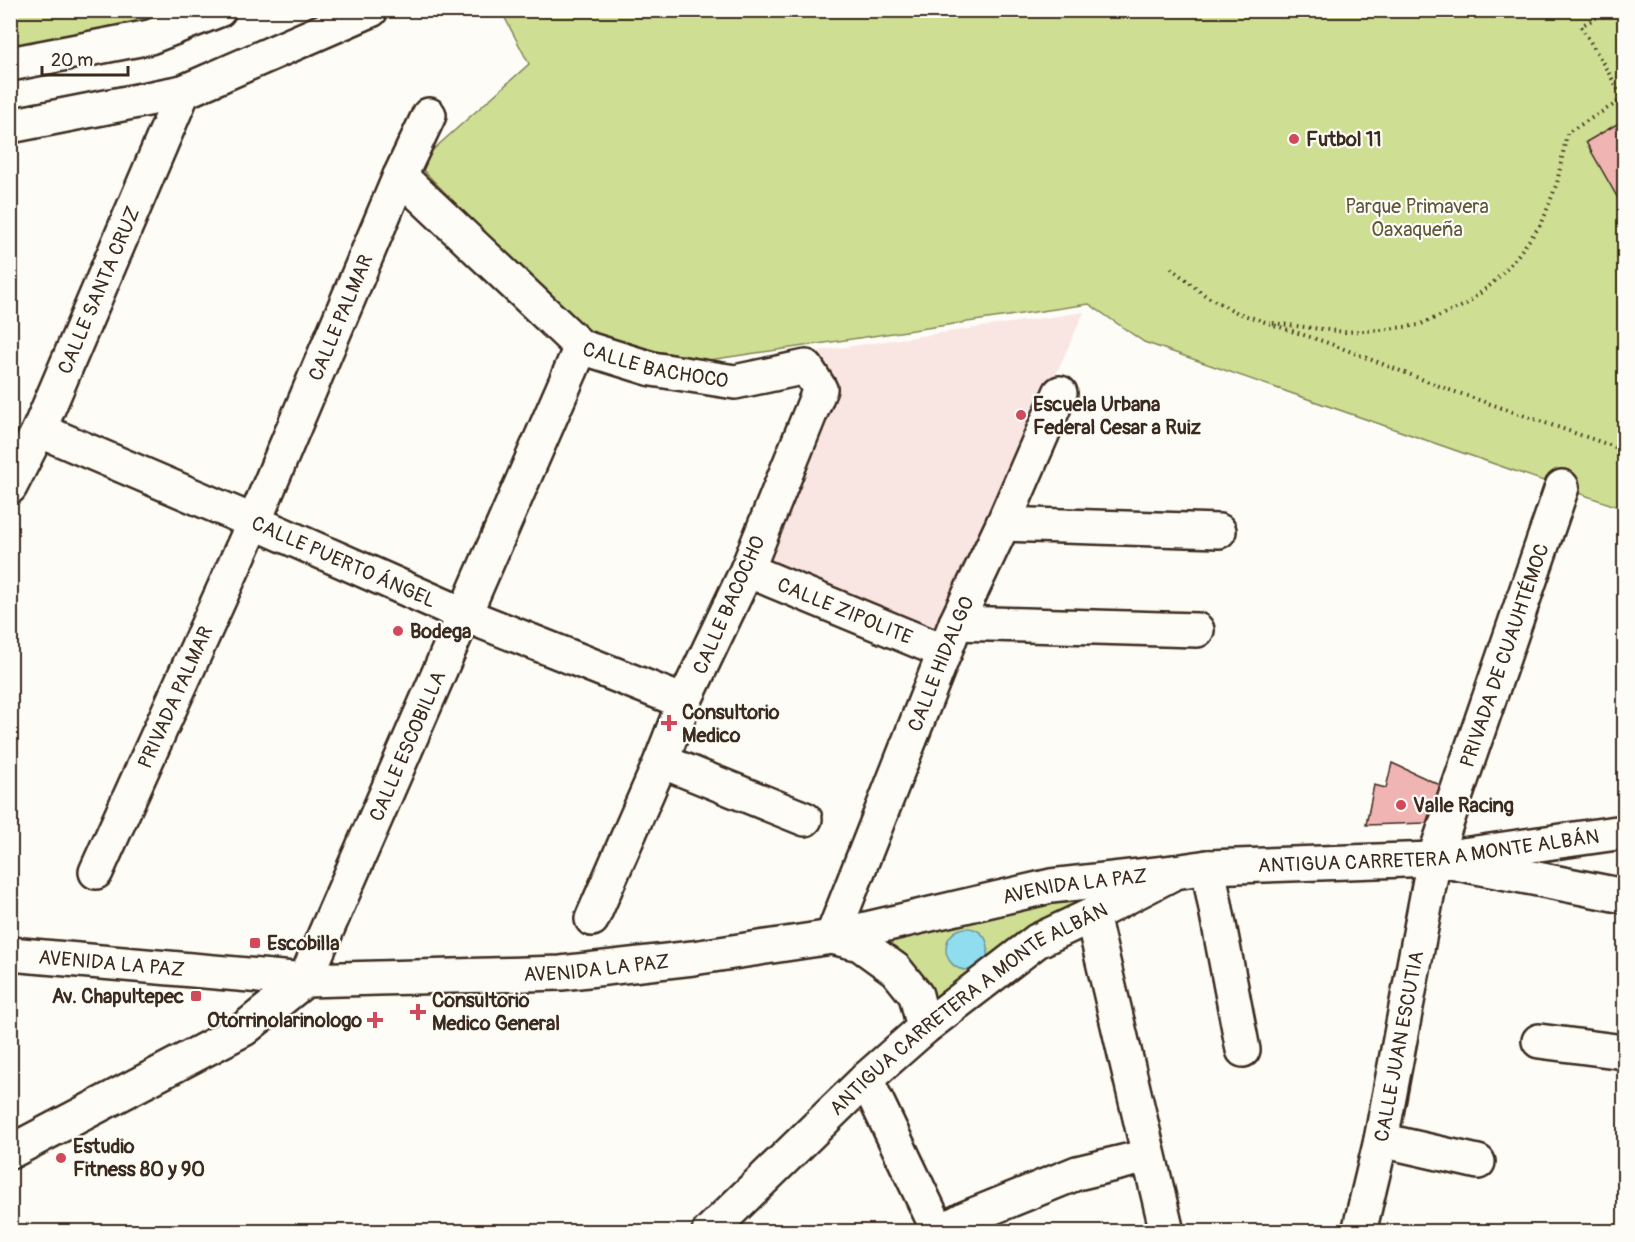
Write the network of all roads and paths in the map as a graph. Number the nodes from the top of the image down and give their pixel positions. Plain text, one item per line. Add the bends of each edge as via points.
1 (219, 10) edge
2 (370, 10) edge
3 (1601, 10) edge
4 (10, 64) edge
5 (183, 92) junction
6 (1624, 99) edge
7 (429, 115) dead end
8 (10, 126) edge
9 (400, 177) junction
10 (1171, 268) dead end
11 (1263, 321) junction
12 (581, 347) junction
13 (820, 389) joint
14 (1060, 393) dead end
15 (39, 430) junction
16 (1624, 450) edge
17 (10, 487) edge
18 (1562, 487) dead end
19 (254, 522) junction
20 (1003, 524) junction
21 (1219, 531) dead end
22 (747, 570) junction
23 (465, 615) junction
24 (1197, 630) dead end
25 (950, 638) junction
26 (684, 702) junction
27 (661, 761) junction
28 (806, 819) dead end
29 (1624, 832) edge
30 (1434, 859) junction
31 (1209, 867) junction
32 (96, 872) dead end
33 (1175, 872) junction
34 (1624, 896) edge
35 (1092, 915) junction
36 (592, 919) dead end
37 (832, 938) junction
38 (10, 954) edge
39 (305, 980) junction
40 (924, 1028) junction
41 (1539, 1041) dead end
42 (1242, 1050) dead end
43 (1624, 1052) edge
44 (866, 1079) junction
45 (1381, 1140) junction
46 (10, 1152) edge
47 (1148, 1156) junction
48 (1478, 1162) dead end
49 (709, 1232) edge
50 (940, 1232) edge
51 (1167, 1232) edge
52 (1359, 1232) edge

1 - 4 street via 150,37
2 - 5 street
3 - 6 path via 1603,14 1581,26
5 - 8 street
5 - 15 street, CALLE SANTA CRUZ
6 - 11 path via 1567,133 1557,183 1542,223 1493,283 1465,305 1419,325 1381,330 1345,332
7 - 9 street, CALLE PALMAR
9 - 12 street, CALLE BACHOCO
9 - 19 street, CALLE PALMAR
10 - 11 path via 1206,296
11 - 16 path
12 - 13 street, CALLE BACHOCO via 652,369 735,382 806,367
12 - 23 street, CALLE ESCOBILLA
13 - 22 street, CALLE BACOCHO
14 - 20 street, CALLE HIDALGO
15 - 17 street, CALLE SANTA CRUZ
15 - 19 street, CALLE PUERTO ÁNGEL
18 - 30 street, PRIVADA DE CUAUHTÉMOC
19 - 23 street, CALLE PUERTO ÁNGEL
19 - 32 street, PRIVADA PALMAR
20 - 21 street
20 - 25 street, CALLE HIDALGO
22 - 25 street, CALLE ZIPOLITE
22 - 26 street, CALLE BACOCHO
23 - 26 street, CALLE PUERTO ÁNGEL
23 - 39 street, CALLE ESCOBILLA
24 - 25 street
25 - 37 street, CALLE HIDALGO
26 - 27 street, CALLE BACOCHO
27 - 28 street
27 - 36 street, CALLE BACOCHO
29 - 30 street, ANTIGUA CARRETERA A MONTE ALBÁN
30 - 31 street, ANTIGUA CARRETERA A MONTE ALBÁN
30 - 34 street
30 - 45 street, CALLE JUAN ESCUTIA
31 - 33 street, ANTIGUA CARRETERA A MONTE ALBÁN
31 - 42 street
33 - 35 street, ANTIGUA CARRETERA A MONTE ALBÁN
33 - 37 street, AVENIDA LA PAZ via 1051,886
35 - 40 street, ANTIGUA CARRETERA A MONTE ALBÁN via 1037,941
35 - 47 street
37 - 39 street, AVENIDA LA PAZ via 561,973
37 - 40 street via 860,944 896,970 916,995
38 - 39 street, AVENIDA LA PAZ
39 - 46 street via 244,1029
40 - 44 street, ANTIGUA CARRETERA A MONTE ALBÁN
41 - 43 street
44 - 49 street, ANTIGUA CARRETERA A MONTE ALBÁN
44 - 50 street
45 - 48 street
45 - 52 street, CALLE JUAN ESCUTIA
47 - 50 street via 1077,1173
47 - 51 street

